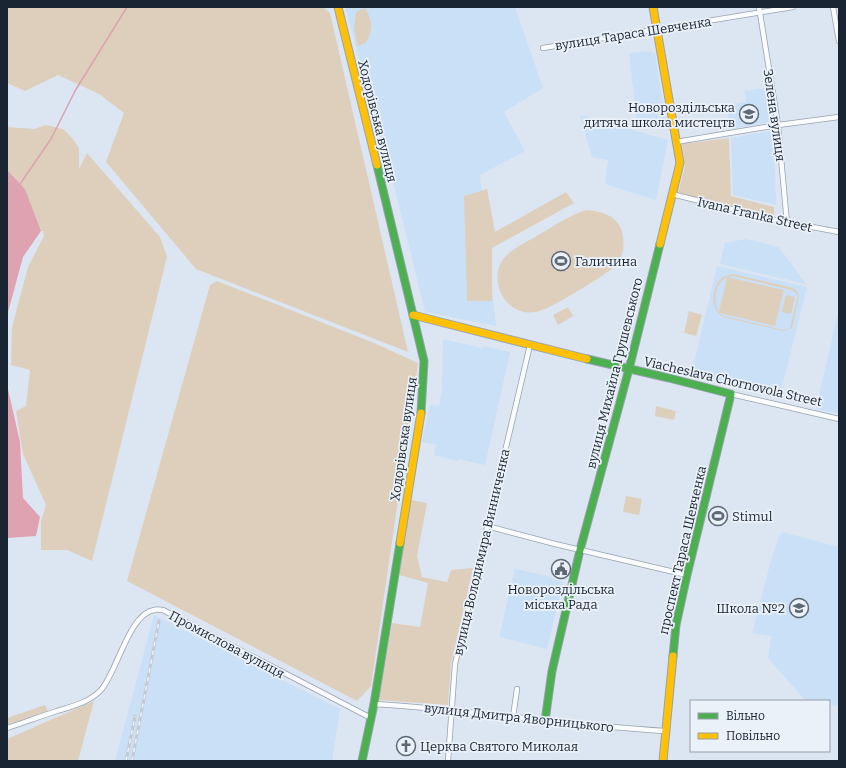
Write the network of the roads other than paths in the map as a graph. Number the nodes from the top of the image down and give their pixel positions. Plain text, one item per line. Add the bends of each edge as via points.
1 (338, 7) edge
2 (654, 7) edge
3 (759, 7) edge
4 (793, 7) edge
5 (833, 7) edge
6 (760, 13) junction
7 (656, 28) junction
8 (839, 41) edge
9 (543, 48) dead end
10 (839, 117) edge
11 (778, 125) junction
12 (676, 142) junction
13 (672, 194) junction
14 (787, 223) junction
15 (839, 232) edge
16 (413, 315) junction
17 (530, 345) junction
18 (629, 369) junction
19 (731, 394) junction
20 (839, 419) edge
21 (487, 526) junction
22 (580, 550) junction
23 (687, 575) junction
24 (517, 689) dead end
25 (374, 704) junction
26 (450, 710) junction
27 (513, 717) junction
28 (371, 718) junction
29 (545, 721) junction
30 (7, 728) edge
31 (665, 731) junction
32 (362, 761) edge
33 (448, 761) edge
34 (663, 761) edge

1 - 16 street, Ходорівська вулиця
2 - 7 street, вулиця Михайла Грушевського
3 - 6 street, Зелена вулиця
4 - 6 street, вулиця Тараса Шевченка
5 - 8 street
6 - 7 street, вулиця Тараса Шевченка
6 - 11 street, Зелена вулиця
7 - 9 street, вулиця Тараса Шевченка
7 - 12 street, вулиця Михайла Грушевського
10 - 11 street
11 - 12 street
11 - 14 street, Зелена вулиця
12 - 13 street, вулиця Михайла Грушевського via 680,163
13 - 14 street, Ivana Franka Street
13 - 18 street, вулиця Михайла Грушевського
14 - 15 street, Ivana Franka Street
16 - 17 street, Viacheslava Chornovola Street
16 - 25 street, Ходорівська вулиця via 424,361 423,382
17 - 18 street, Viacheslava Chornovola Street
17 - 21 street, вулиця Володимира Винниченка
18 - 19 street, Viacheslava Chornovola Street
18 - 22 street, вулиця Михайла Грушевського
19 - 20 street, Viacheslava Chornovola Street
19 - 23 street, проспект Тараса Шевченка
21 - 22 street
21 - 26 street, вулиця Володимира Винниченка via 455,664
22 - 23 street
22 - 29 street, вулиця Михайла Грушевського via 552,671
23 - 31 street, проспект Тараса Шевченка via 675,632
24 - 27 street
25 - 26 street, вулиця Дмитра Яворницького
25 - 28 street, Ходорівська вулиця
26 - 27 street, вулиця Дмитра Яворницького
26 - 33 street, вулиця Володимира Винниченка
27 - 29 street, вулиця Дмитра Яворницького
28 - 30 street, Промислова вулиця via 163,610 154,610 142,617 129,634 101,690 85,701
28 - 32 street, Ходорівська вулиця
29 - 31 street, вулиця Дмитра Яворницького
31 - 34 street, проспект Тараса Шевченка

